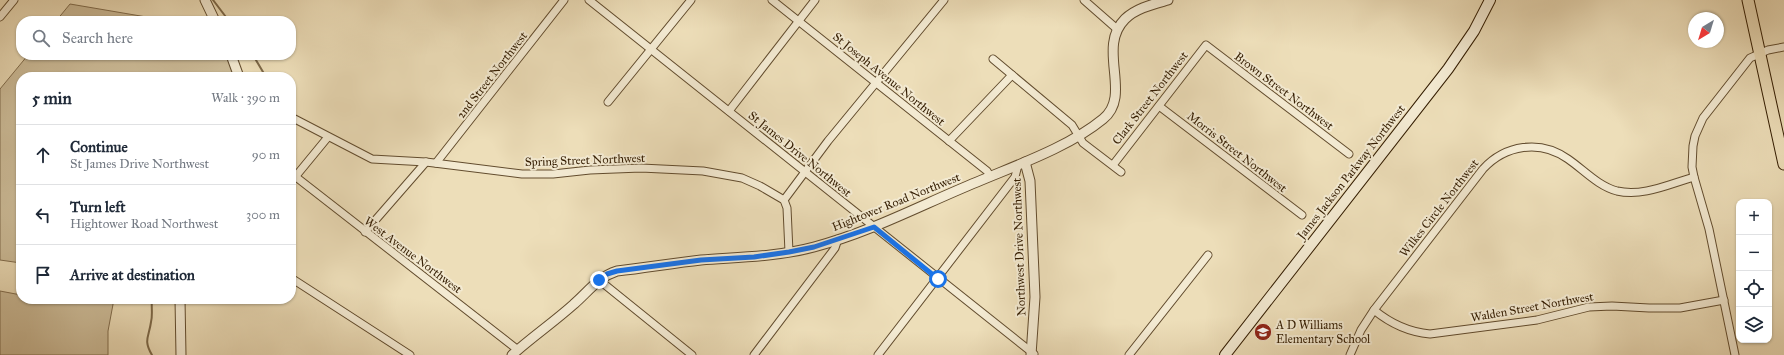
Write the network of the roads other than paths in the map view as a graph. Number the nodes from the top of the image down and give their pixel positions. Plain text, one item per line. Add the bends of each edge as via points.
1 (14, 0) edge
2 (205, 0) edge
3 (564, 0) edge
4 (589, 0) edge
5 (691, 0) edge
6 (772, 0) edge
7 (815, 0) edge
8 (944, 0) edge
9 (1084, 0) edge
10 (1168, 0) edge
11 (1490, 0) edge
12 (1748, 0) edge
13 (213, 16) edge
14 (0, 18) edge
15 (799, 21) junction
16 (1117, 29) junction
17 (1206, 45) joint
18 (1784, 47) edge
19 (652, 49) junction
20 (1759, 53) junction
21 (993, 59) dead end
22 (233, 60) edge
23 (238, 72) edge
24 (1012, 75) junction
25 (876, 84) junction
26 (608, 102) dead end
27 (1159, 106) junction
28 (729, 111) junction
29 (296, 120) edge
30 (1078, 136) junction
31 (328, 137) junction
32 (949, 141) junction
33 (1349, 154) dead end
34 (426, 162) junction
35 (1022, 163) junction
36 (436, 164) junction
37 (1784, 164) edge
38 (1113, 165) junction
39 (1121, 172) dead end
40 (806, 173) junction
41 (296, 176) edge
42 (990, 176) junction
43 (1694, 177) junction
44 (296, 182) edge
45 (784, 200) junction
46 (1302, 216) dead end
47 (874, 227) junction
48 (365, 232) junction
49 (838, 239) junction
50 (789, 252) junction
51 (1208, 254) dead end
52 (938, 279) junction
53 (599, 280) junction
54 (296, 281) edge
55 (1724, 300) junction
56 (180, 304) edge
57 (1374, 310) junction
58 (515, 352) edge
59 (1033, 354) edge
60 (181, 355) edge
61 (410, 355) edge
62 (692, 355) edge
63 (754, 355) edge
64 (878, 355) edge
65 (1129, 355) edge
66 (1225, 355) edge
67 (1350, 355) edge
68 (1735, 355) edge

1 - 14 street
2 - 13 street
3 - 36 street, 2nd Street Northwest
4 - 19 street, St James Drive Northwest
5 - 19 street
6 - 15 street, St Joseph Avenue Northwest
7 - 15 street
8 - 25 street
9 - 16 street
10 - 16 street via 1136,12 1126,18
11 - 66 main road, James Jackson Parkway Northwest via 1474,31 1448,69
12 - 20 main road
15 - 25 street, St Joseph Avenue Northwest
15 - 28 street
16 - 30 street, Hightower Road Northwest via 1112,60 1116,89 1114,104 1105,118
17 - 27 street, Clark Street Northwest
17 - 33 street, Brown Street Northwest
18 - 20 street
19 - 26 street
19 - 28 street, St James Drive Northwest
20 - 37 main road
20 - 43 street via 1750,58 1703,118 1693,146
21 - 24 street
22 - 23 street
24 - 30 street via 1072,125
24 - 32 street
25 - 32 street, St Joseph Avenue Northwest
25 - 40 street via 828,141
27 - 38 street, Clark Street Northwest
27 - 46 street, Morris Street Northwest
28 - 40 street, St James Drive Northwest
29 - 31 street, Spring Street Northwest
30 - 35 street, Hightower Road Northwest
30 - 38 street via 1083,143
31 - 34 street, Spring Street Northwest via 372,159
31 - 41 street
32 - 42 street, St Joseph Avenue Northwest
34 - 36 street, Spring Street Northwest
34 - 48 street
35 - 42 street, Hightower Road Northwest
35 - 52 street via 1015,177
35 - 59 street, Northwest Drive Northwest via 1030,181
36 - 45 street, Spring Street Northwest via 522,174 641,168 703,171 742,178
38 - 39 street
40 - 45 street
40 - 47 street, St James Drive Northwest
42 - 47 street, Hightower Road Northwest
43 - 55 street via 1709,229
43 - 57 street, Wilkes Circle Northwest via 1646,191 1626,192 1604,186 1568,159 1551,150 1529,146 1509,150 1490,161 1483,169
44 - 48 street, West Avenue Northwest
45 - 50 street via 787,208
47 - 49 street, Hightower Road Northwest
47 - 52 street, St James Drive Northwest
48 - 58 street, West Avenue Northwest
49 - 50 street, Hightower Road Northwest
49 - 63 street via 835,248
50 - 53 street, Hightower Road Northwest via 617,271
51 - 65 street
52 - 59 street, St James Drive Northwest
52 - 64 street
53 - 58 street, Hightower Road Northwest via 575,304
53 - 62 street
54 - 61 street
55 - 57 street, Walden Street Northwest via 1680,308 1589,307 1537,320 1430,334 1399,327
55 - 68 street
56 - 60 street
57 - 67 street, Wilkes Circle Northwest via 1358,334

